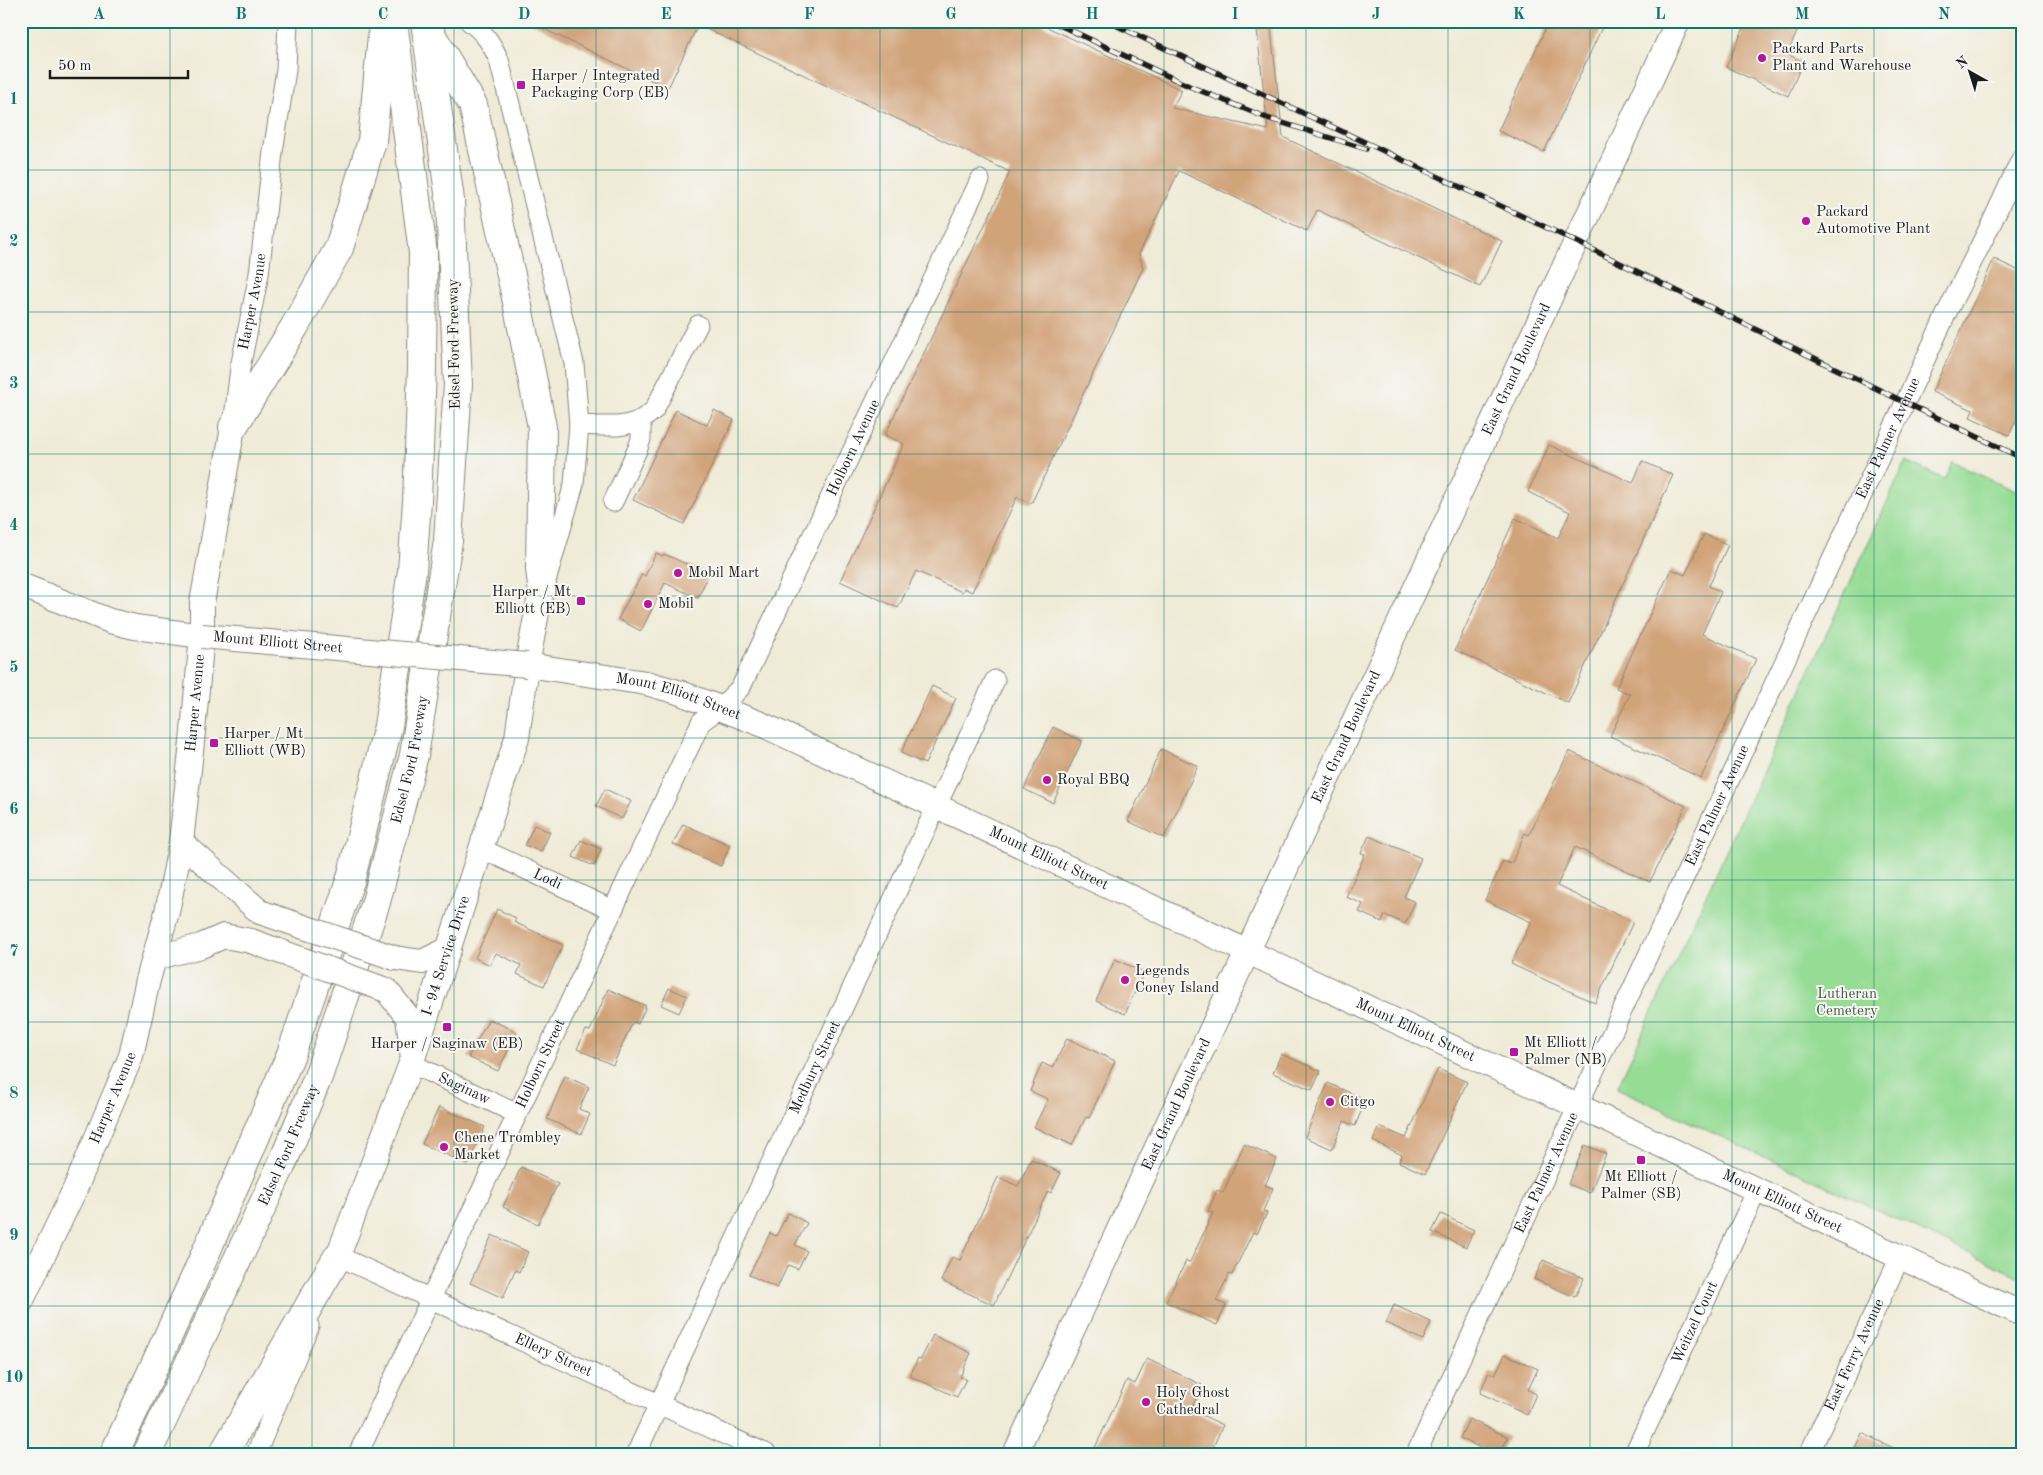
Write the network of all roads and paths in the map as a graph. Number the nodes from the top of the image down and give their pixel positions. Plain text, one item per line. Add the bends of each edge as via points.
1 (288, 21) edge
2 (383, 21) edge
3 (394, 21) edge
4 (1678, 21) edge
5 (470, 22) edge
6 (426, 23) edge
7 (2022, 158) edge
8 (980, 180) dead end
9 (698, 325) dead end
10 (641, 420) junction
11 (579, 424) junction
12 (232, 427) junction
13 (612, 502) dead end
14 (21, 585) edge
15 (542, 586) junction
16 (202, 636) junction
17 (527, 665) junction
18 (995, 680) dead end
19 (720, 708) junction
20 (936, 806) junction
21 (181, 842) junction
22 (482, 849) junction
23 (613, 910) junction
24 (449, 949) junction
25 (1248, 951) junction
26 (154, 958) junction
27 (411, 1061) junction
28 (1577, 1106) junction
29 (517, 1114) junction
30 (1758, 1190) junction
31 (338, 1256) junction
32 (1900, 1257) junction
33 (431, 1298) junction
34 (21, 1302) edge
35 (2022, 1314) edge
36 (659, 1404) junction
37 (114, 1454) edge
38 (147, 1454) edge
39 (223, 1454) edge
40 (256, 1454) edge
41 (358, 1454) edge
42 (636, 1454) edge
43 (767, 1454) edge
44 (1015, 1454) edge
45 (1416, 1454) edge
46 (1634, 1454) edge
47 (1809, 1454) edge

1 - 12 street, Harper Avenue via 286,70 259,274
2 - 12 highway via 372,141 339,248
3 - 37 highway, Edsel Ford Freeway via 423,253 422,369 412,571 388,726 351,878 291,1054 197,1273
4 - 25 main road, East Grand Boulevard
5 - 11 street via 491,42 499,60 574,363
6 - 15 highway via 473,104 517,302 542,428
6 - 38 highway, Edsel Ford Freeway via 450,200 458,384 448,541 414,755 376,902 318,1077 282,1164
7 - 28 street, East Palmer Avenue
8 - 19 street, Holborn Avenue via 741,687
9 - 10 street via 654,410
10 - 11 street via 619,426
10 - 13 street via 638,448
11 - 15 street via 574,484 549,573
12 - 16 main road, Harper Avenue via 202,603
14 - 16 main road, Mount Elliott Street via 110,621
15 - 17 main road
16 - 17 main road, Mount Elliott Street, bridge
16 - 21 main road, Harper Avenue
17 - 19 main road, Mount Elliott Street via 646,683
17 - 22 main road via 517,738
18 - 20 street, Medbury Street
19 - 20 main road, Mount Elliott Street
19 - 23 street, Holborn Street via 701,722
20 - 25 main road, Mount Elliott Street
20 - 36 street, Medbury Street
21 - 24 main road, bridge via 260,912 395,958 422,962
21 - 26 main road, Harper Avenue
22 - 23 street, Lodi
22 - 24 main road, I- 94 Service Drive
23 - 29 street, Holborn Street
24 - 27 main road, I- 94 Service Drive
25 - 28 main road, Mount Elliott Street
25 - 44 main road, East Grand Boulevard
26 - 27 main road, bridge via 201,946 224,936 251,941 386,990 408,1017
26 - 34 main road, Harper Avenue via 132,1056
27 - 29 street, Saginaw
27 - 31 main road
28 - 30 main road, Mount Elliott Street
28 - 45 street, East Palmer Avenue
29 - 33 street, Holborn Street
30 - 32 main road, Mount Elliott Street
30 - 46 street, Weitzel Court
31 - 33 street, Ellery Street
31 - 39 highway
31 - 40 street
32 - 35 main road, Mount Elliott Street
32 - 47 street, East Ferry Avenue
33 - 36 street, Ellery Street
33 - 41 street, Holborn Street
36 - 42 street, Medbury Street
36 - 43 street, Ellery Street

